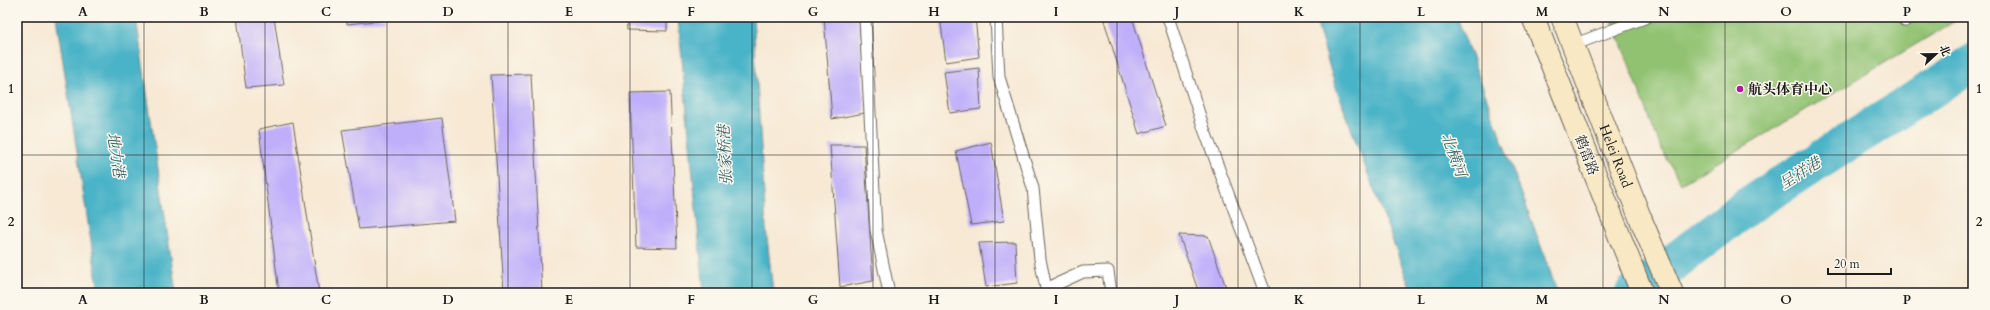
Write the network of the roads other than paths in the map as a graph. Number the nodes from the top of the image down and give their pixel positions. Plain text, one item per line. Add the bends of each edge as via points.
1 (865, 17) edge
2 (996, 17) edge
3 (1168, 17) edge
4 (1533, 17) edge
5 (1562, 17) edge
6 (1646, 17) edge
7 (1573, 45) junction
8 (1047, 291) edge
9 (889, 293) edge
10 (1111, 293) edge
11 (1264, 293) edge
12 (1642, 293) edge
13 (1672, 293) edge

1 - 9 lane via 876,230
2 - 8 lane via 999,77 1033,188 1040,259
3 - 11 lane via 1204,129
4 - 12 street, 鹤雷路
5 - 7 street, Helei Road
6 - 7 lane
7 - 13 street, Helei Road
8 - 10 lane via 1083,272 1108,271

